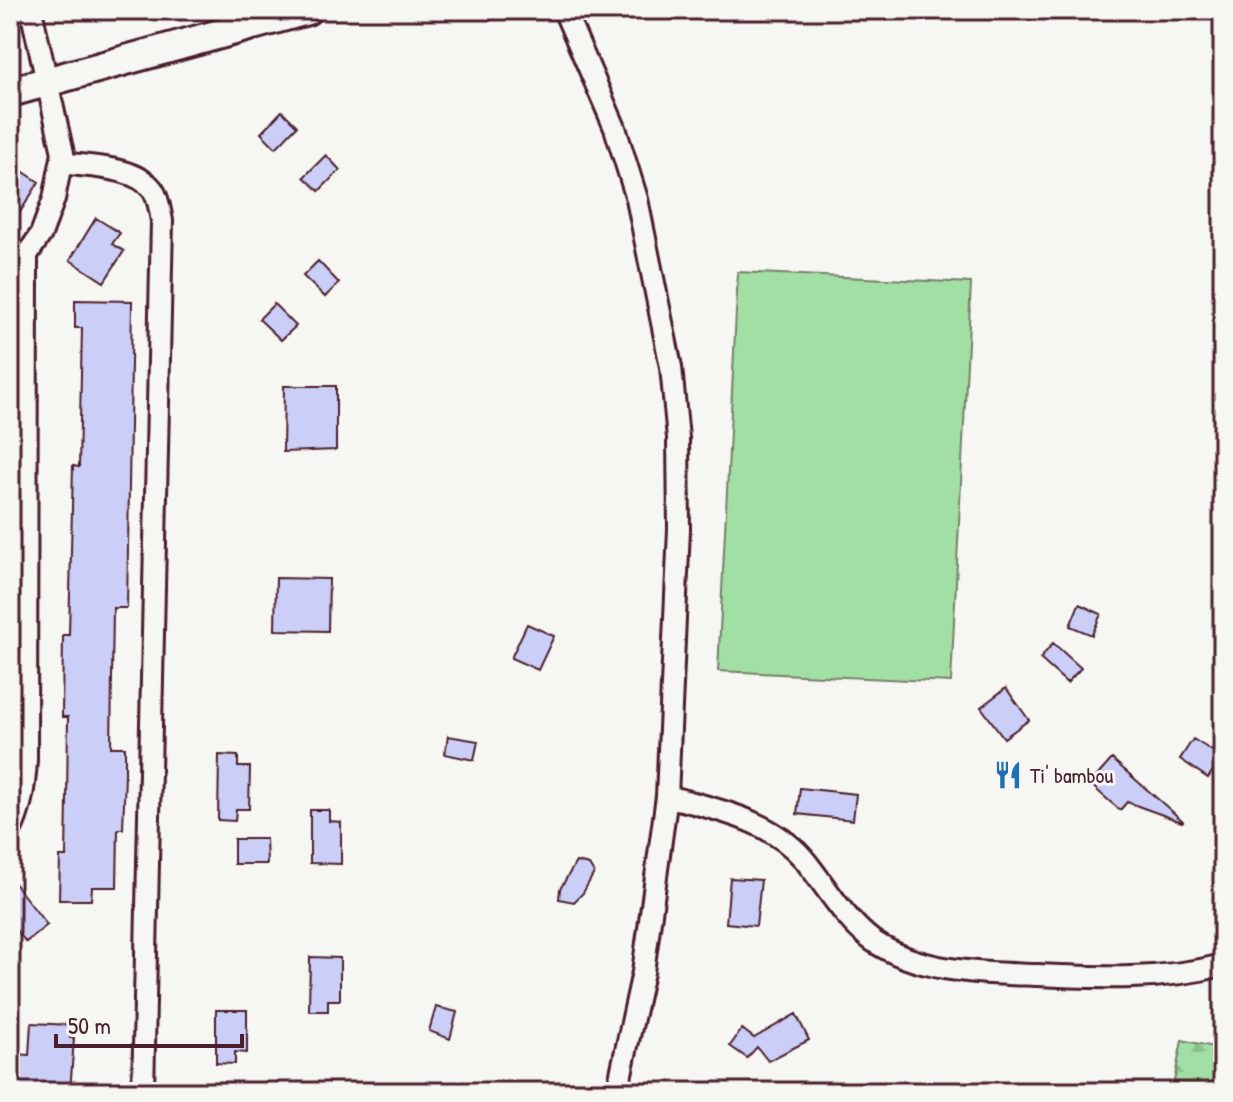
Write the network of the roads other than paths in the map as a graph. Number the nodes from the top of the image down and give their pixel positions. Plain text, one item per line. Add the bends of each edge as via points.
1 (31, 10) edge
2 (307, 10) edge
3 (564, 10) edge
4 (49, 81) junction
5 (10, 92) edge
6 (62, 163) junction
7 (19, 259) edge
8 (667, 796) junction
9 (10, 831) edge
10 (1223, 965) edge
11 (143, 1092) edge
12 (617, 1092) edge

1 - 4 street
2 - 4 street
3 - 8 street via 615,128 633,185 671,367 679,529
4 - 5 street
4 - 6 street
6 - 7 street via 41,234
6 - 11 street via 137,178 151,187 162,221
7 - 9 street via 26,759 25,784
8 - 10 street via 765,828 800,855 870,938 917,962 979,973 1120,979
8 - 12 street via 643,972

